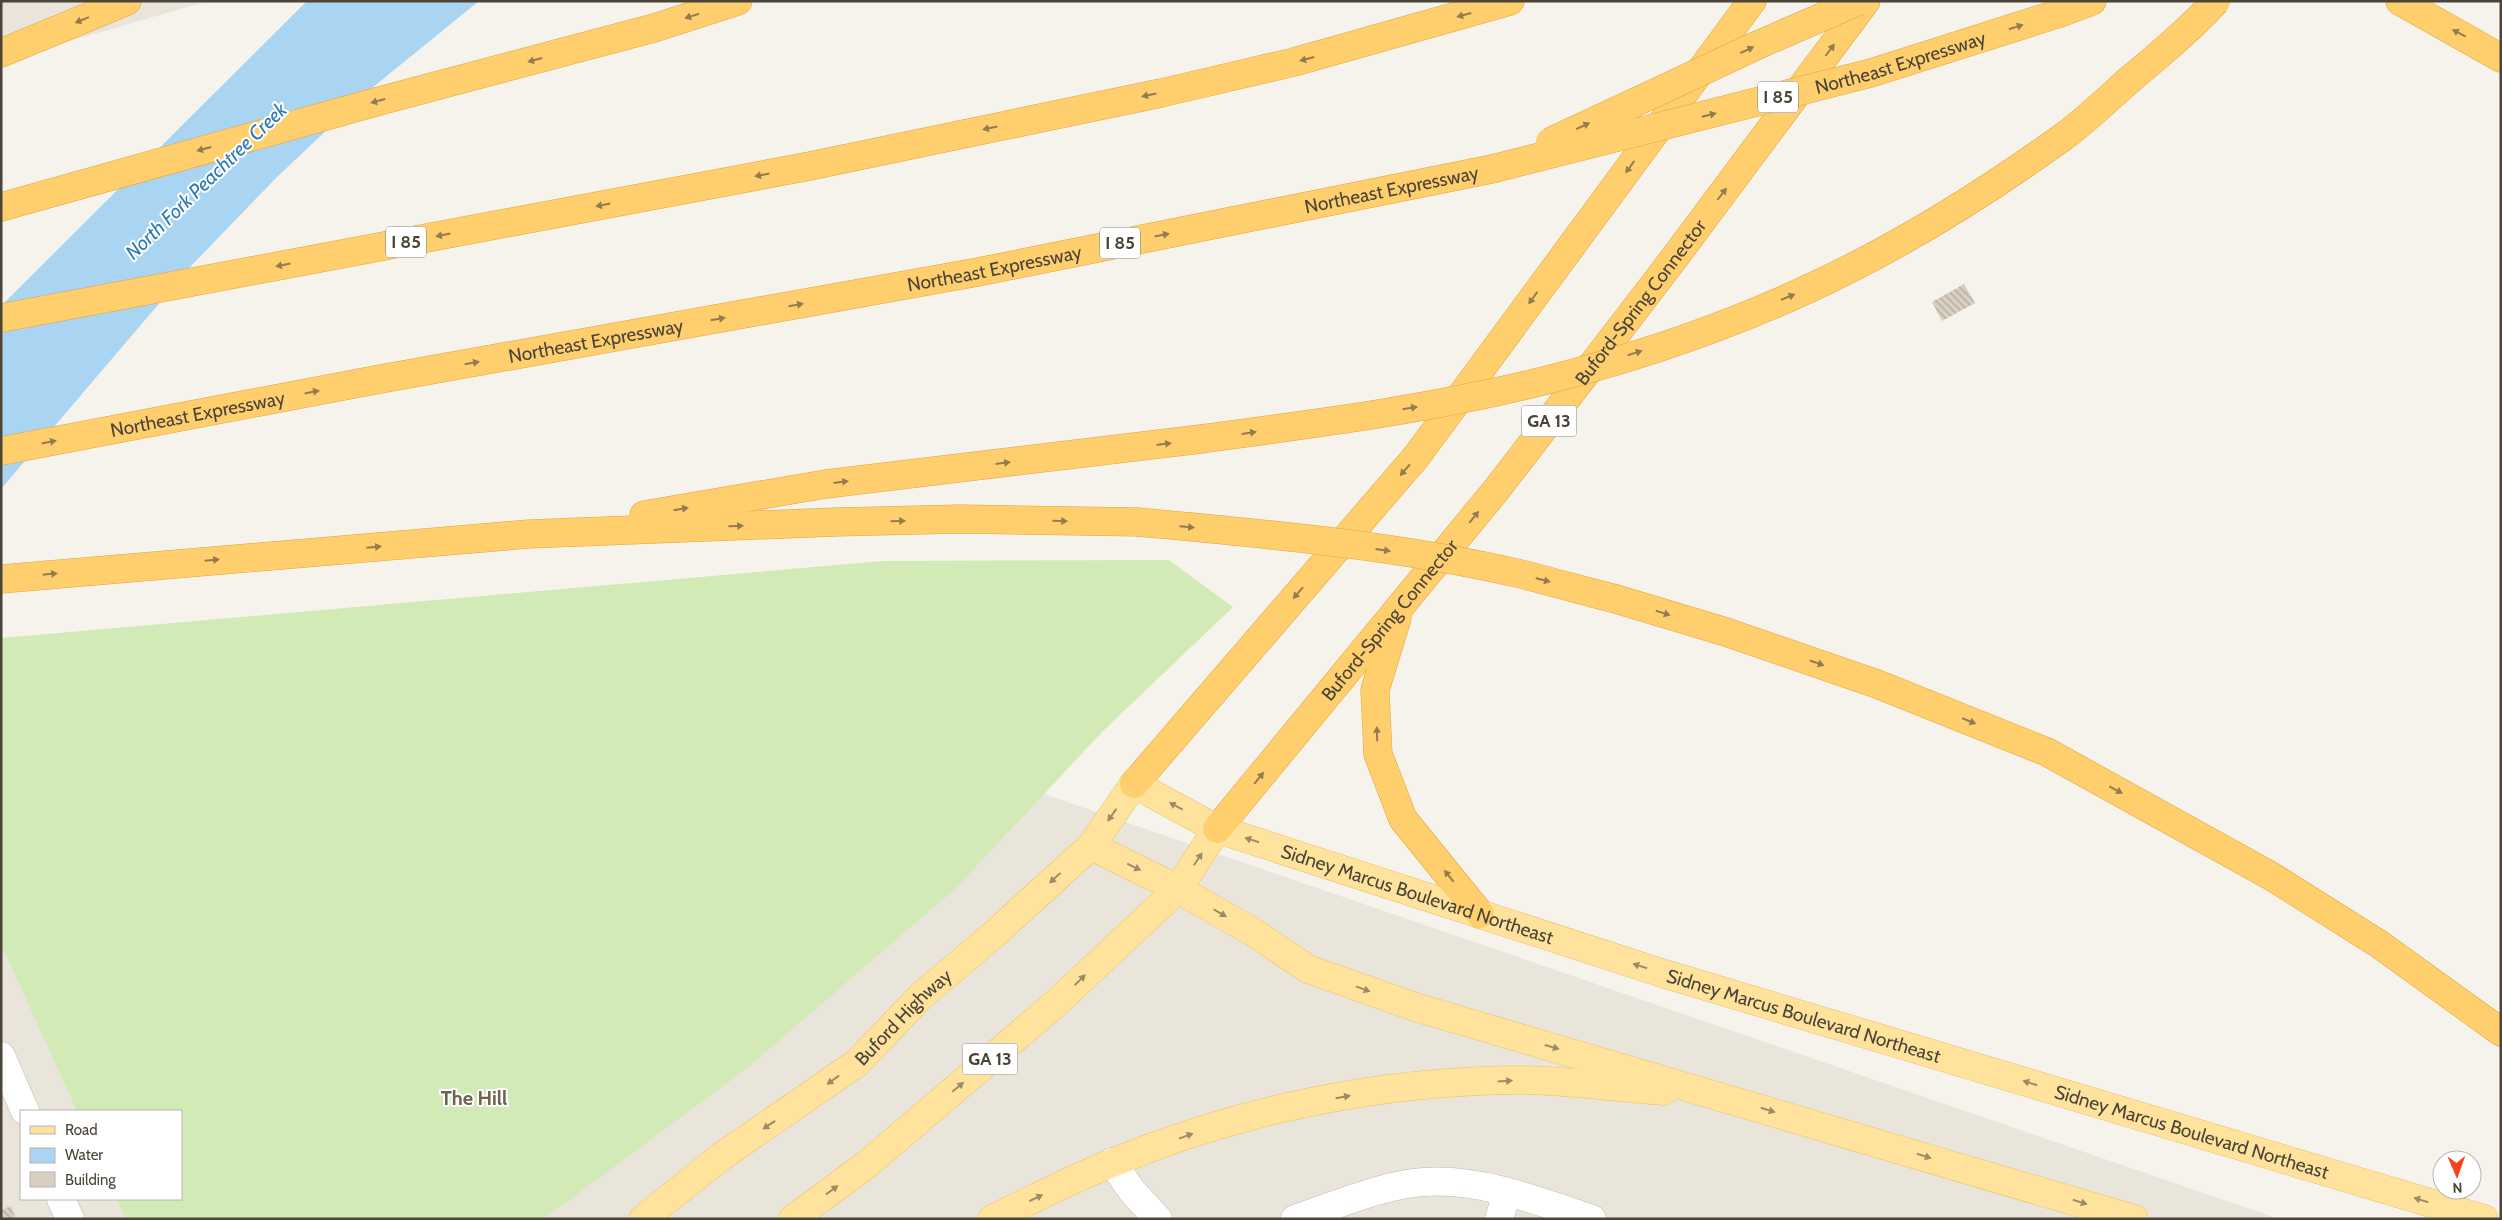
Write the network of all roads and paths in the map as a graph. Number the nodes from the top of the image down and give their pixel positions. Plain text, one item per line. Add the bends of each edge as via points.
1 (127, 1) edge
2 (738, 1) edge
3 (1510, 1) edge
4 (1752, 1) edge
5 (1859, 1) edge
6 (1866, 1) edge
7 (2092, 1) edge
8 (2216, 1) edge
9 (2400, 1) edge
10 (1, 53) edge
11 (2501, 58) edge
12 (1492, 169) junction
13 (1, 207) edge
14 (1, 318) edge
15 (1, 451) edge
16 (529, 534) junction
17 (1, 579) edge
18 (1400, 607) junction
19 (1134, 784) junction
20 (1217, 829) junction
21 (1090, 846) junction
22 (1178, 888) junction
23 (1480, 914) junction
24 (2501, 1032) edge
25 (1, 1056) edge
26 (1721, 1096) junction
27 (24, 1110) edge
28 (1112, 1162) junction
29 (1507, 1193) junction
30 (61, 1200) edge
31 (70, 1219) edge
32 (643, 1219) edge
33 (793, 1219) edge
34 (992, 1219) edge
35 (1158, 1219) edge
36 (1295, 1219) edge
37 (1499, 1219) edge
38 (1592, 1219) edge
39 (2134, 1219) edge
40 (2484, 1219) edge

1 -> 10 highway
2 -> 13 highway via 654,28
3 -> 14 highway, I 85 via 1294,62 1132,99 810,166
4 -> 19 highway via 1416,457
12 -> 5 highway, bridge
18 -> 6 highway, Buford-Spring Connector / GA 13 via 1497,489
12 -> 7 highway, Northeast Expressway / I 85, bridge via 1871,73
16 -> 8 highway, bridge via 826,484 1201,440 1453,401 1616,360 1716,327 1810,288 1899,242 1984,192 2066,135
11 -> 9 highway
15 -> 12 highway, Northeast Expressway / I 85 via 978,272
17 -> 16 highway
16 -> 24 highway, bridge via 960,519 1138,522 1292,537 1520,574 1726,632 1877,684 2047,752 2271,876 2379,944
20 -> 18 highway, Buford-Spring Connector / GA 13
23 -> 18 highway via 1404,819 1378,754 1376,690
20 -> 19 main road, Sidney Marcus Boulevard Northeast
19 -> 21 main road, Buford Highway
22 -> 20 main road, GA 13
23 -> 20 main road, Sidney Marcus Boulevard Northeast
21 -> 22 main road
21 -> 32 main road, Buford Highway via 921,996 857,1063 722,1156
22 -> 26 main road via 1308,968 1415,1008
33 -> 22 main road, GA 13 via 866,1166 1054,1005
40 -> 23 main road, Sidney Marcus Boulevard Northeast via 1665,974
25 - 27 street
28 -> 26 main road via 1266,1112 1405,1086 1518,1080
26 -> 39 main road
34 -> 28 main road
28 - 35 street via 1132,1191
29 - 36 street via 1468,1185 1424,1182 1370,1193
29 - 37 street
29 - 38 street
30 - 31 street

